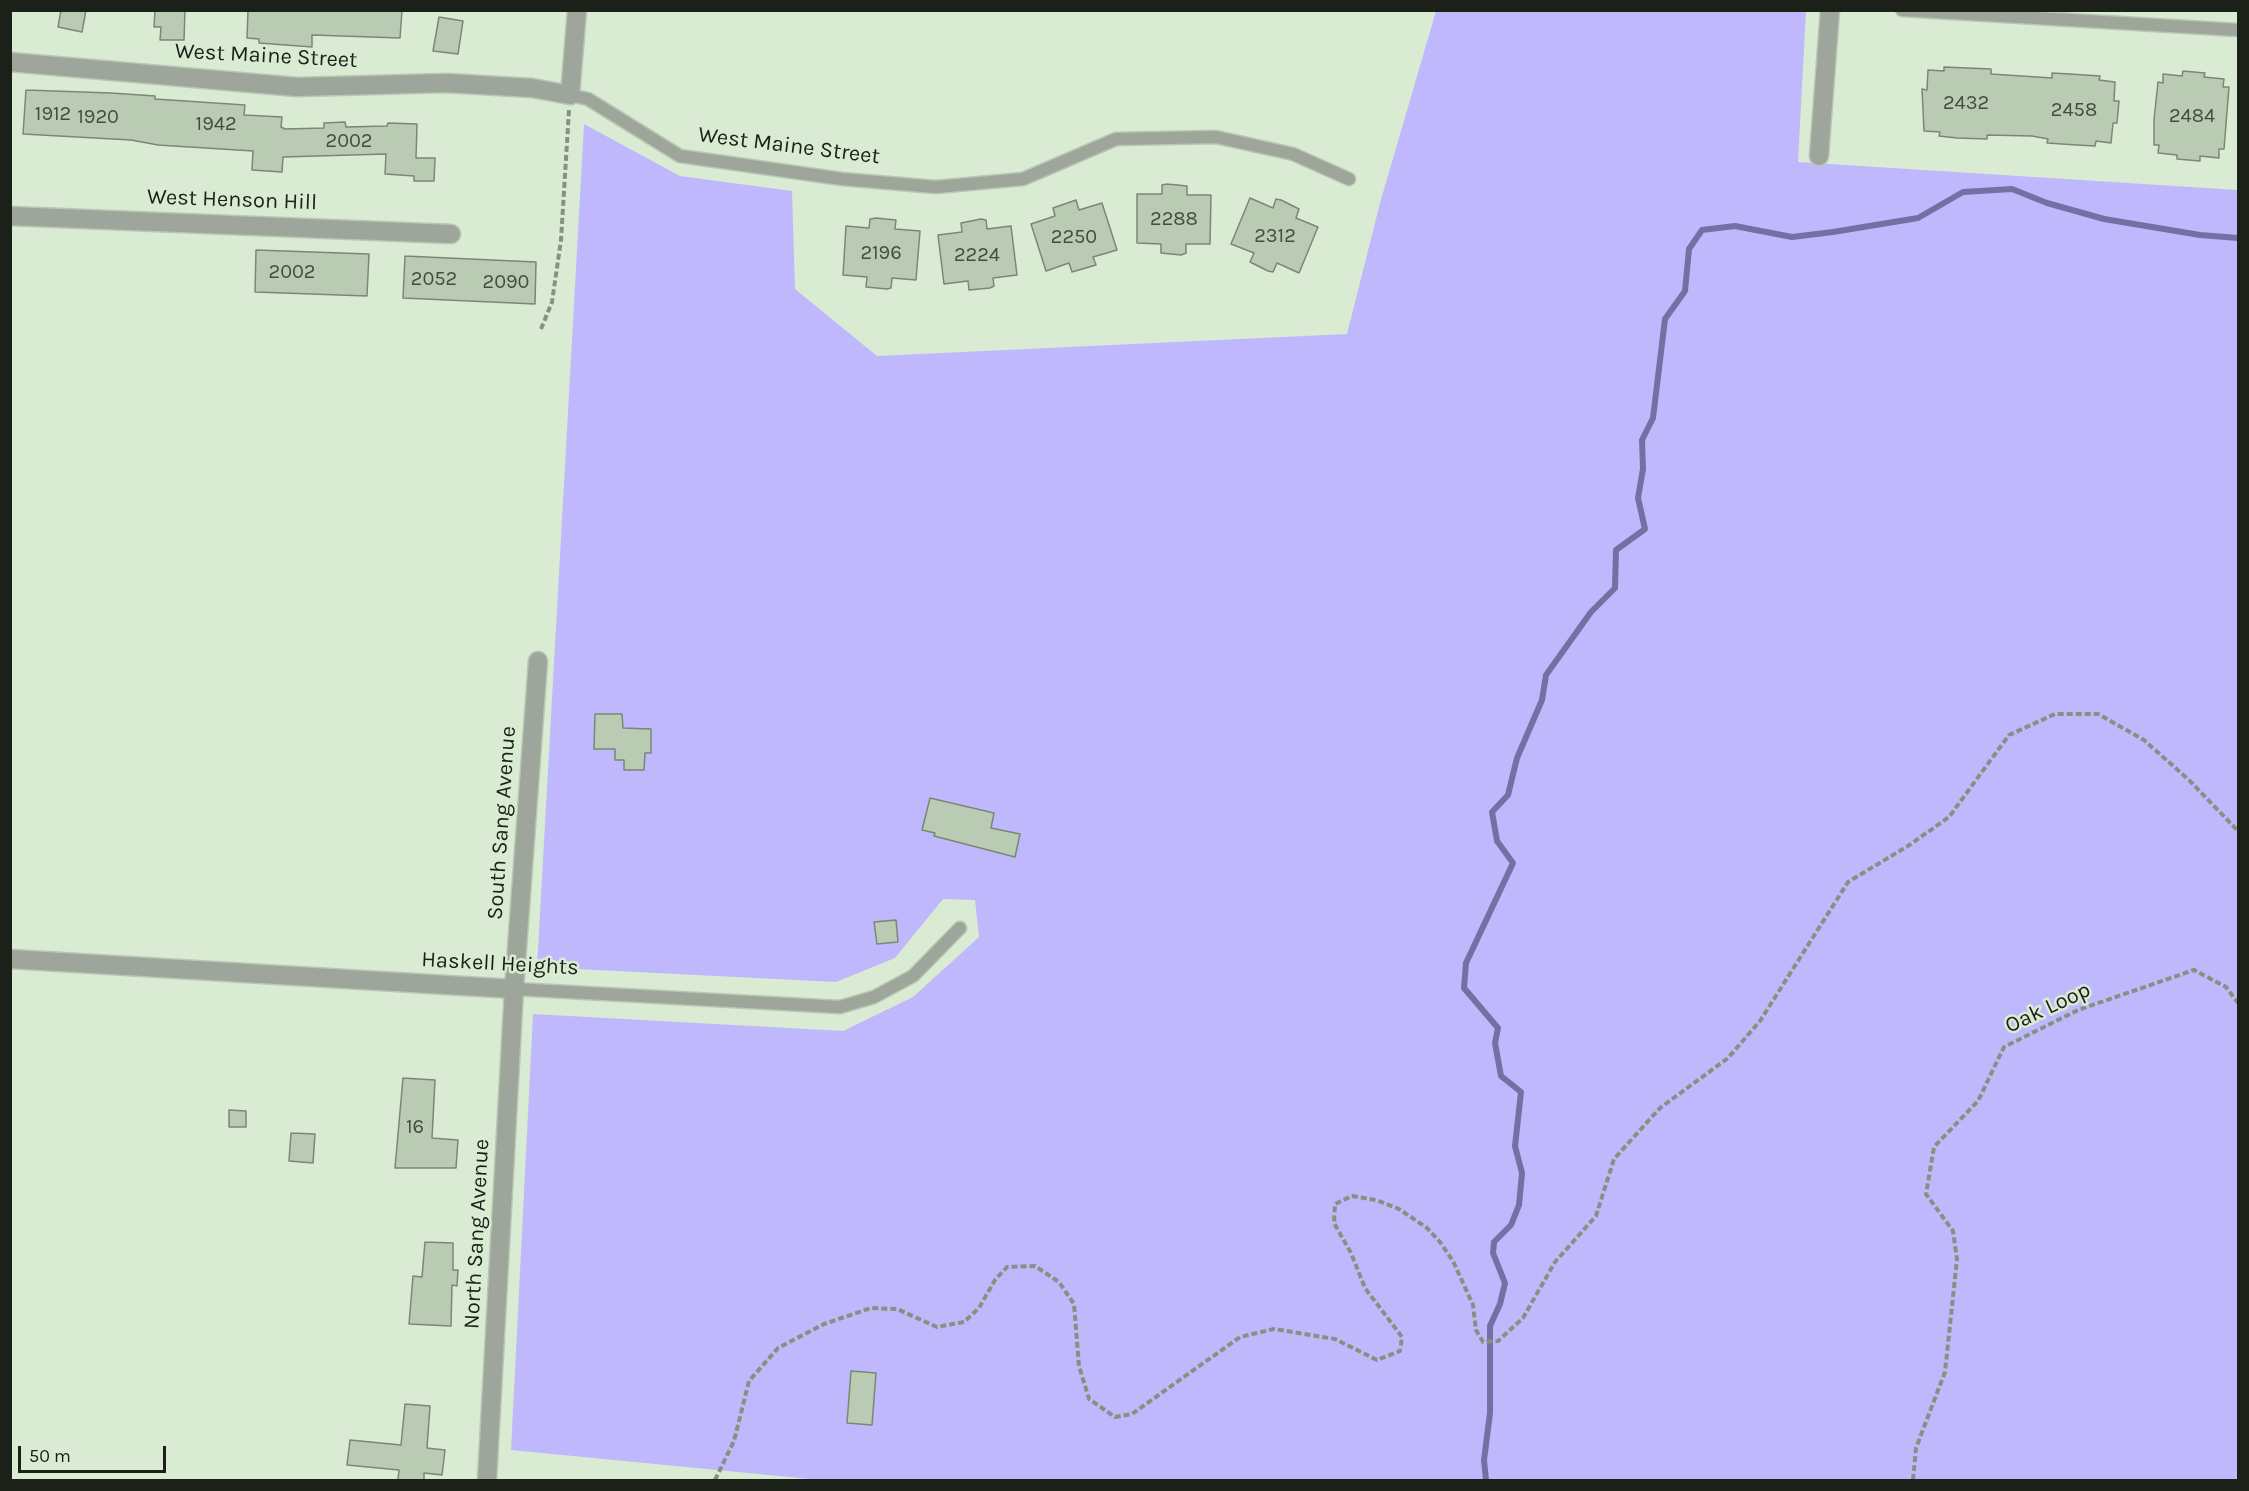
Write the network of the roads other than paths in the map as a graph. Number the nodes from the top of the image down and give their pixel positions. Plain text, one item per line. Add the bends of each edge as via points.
1 (577, 10) edge
2 (1830, 10) edge
3 (1902, 10) edge
4 (2238, 30) edge
5 (10, 62) edge
6 (570, 95) junction
7 (1819, 156) dead end
8 (1349, 179) dead end
9 (10, 216) edge
10 (451, 234) dead end
11 (538, 661) dead end
12 (960, 928) dead end
13 (10, 959) edge
14 (514, 989) junction
15 (487, 1480) edge

1 - 6 street
2 - 7 street
3 - 4 lane
5 - 6 street, West Maine Street via 297,87 447,83 532,88
6 - 8 lane, West Maine Street via 588,99 680,156 842,178 936,188 1023,179 1116,140 1216,137 1293,154
9 - 10 street, West Henson Hill
11 - 14 street, South Sang Avenue
12 - 14 lane, Haskell Heights via 913,976 874,997 840,1007
13 - 14 street, Haskell Heights
14 - 15 street, North Sang Avenue

